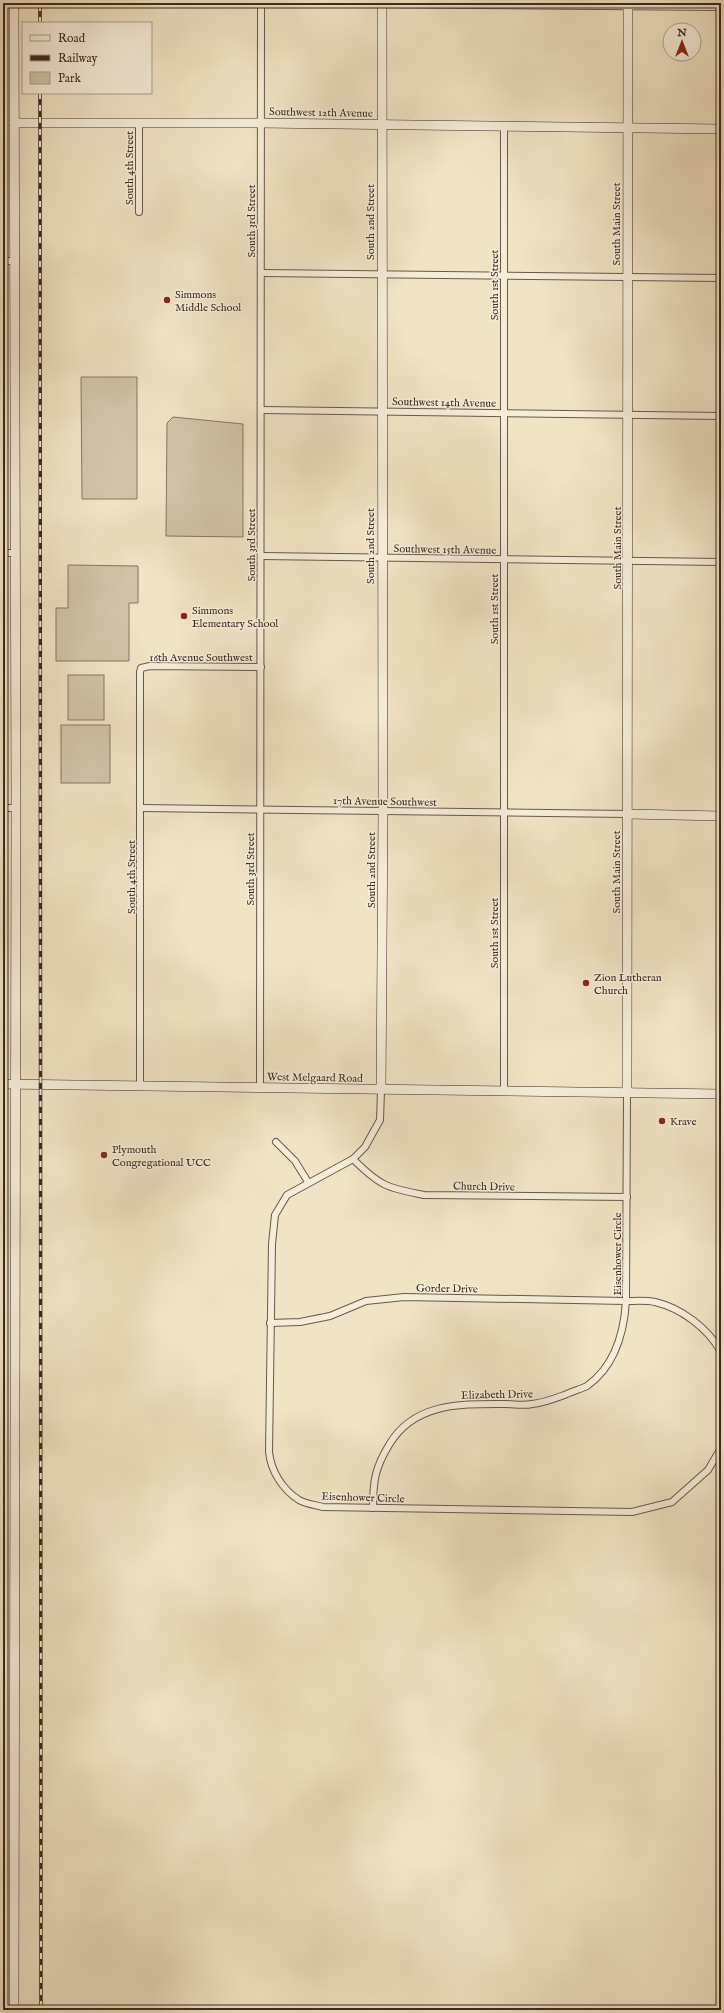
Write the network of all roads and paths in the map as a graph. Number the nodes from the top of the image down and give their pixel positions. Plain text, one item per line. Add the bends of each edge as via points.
1 (14, 3) edge
2 (261, 3) edge
3 (382, 3) edge
4 (503, 4) edge
5 (628, 5) edge
6 (721, 7) edge
7 (14, 123) junction
8 (139, 123) junction
9 (260, 123) junction
10 (382, 124) junction
11 (504, 127) junction
12 (628, 128) junction
13 (721, 129) edge
14 (138, 212) dead end
15 (3, 261) edge
16 (14, 262) junction
17 (261, 273) junction
18 (382, 274) junction
19 (504, 275) junction
20 (628, 277) junction
21 (721, 278) edge
22 (260, 410) junction
23 (382, 411) junction
24 (504, 413) junction
25 (628, 414) junction
26 (721, 416) edge
27 (3, 553) edge
28 (15, 553) junction
29 (261, 556) junction
30 (382, 558) junction
31 (504, 559) junction
32 (629, 560) junction
33 (721, 562) edge
34 (260, 667) junction
35 (141, 668) joint
36 (3, 808) edge
37 (16, 808) junction
38 (141, 808) junction
39 (260, 810) junction
40 (383, 811) junction
41 (504, 813) junction
42 (628, 814) junction
43 (721, 816) edge
44 (3, 1084) edge
45 (14, 1084) junction
46 (140, 1086) junction
47 (260, 1088) junction
48 (381, 1090) junction
49 (504, 1091) junction
50 (628, 1093) junction
51 (721, 1094) edge
52 (276, 1142) dead end
53 (353, 1159) junction
54 (308, 1182) junction
55 (627, 1197) junction
56 (626, 1301) junction
57 (270, 1323) junction
58 (721, 1336) edge
59 (716, 1343) junction
60 (721, 1352) edge
61 (721, 1448) edge
62 (373, 1508) junction
63 (14, 2010) edge

1 - 7 street
2 - 3 street
2 - 9 street, South 3rd Street
3 - 4 street
3 - 10 street, South 2nd Street
4 - 5 street
5 - 6 street
5 - 12 street, South Main Street
7 - 8 street, Southwest 12th Avenue
7 - 16 street
8 - 9 street, Southwest 12th Avenue
8 - 14 street, South 4th Street
9 - 10 street, Southwest 12th Avenue
9 - 17 street, South 3rd Street
10 - 11 street, Southwest 12th Avenue
10 - 18 street, South 2nd Street
11 - 12 street, Southwest 12th Avenue
11 - 19 street, South 1st Street
12 - 13 street, Southwest 12th Avenue
12 - 20 street, South Main Street
15 - 16 street
16 - 28 street
17 - 18 street
17 - 22 street, South 3rd Street
18 - 19 street
18 - 23 street, South 2nd Street
19 - 20 street
19 - 24 street, South 1st Street
20 - 21 street
20 - 25 street, South Main Street
22 - 23 street, Southwest 14th Avenue
22 - 29 street, South 3rd Street
23 - 24 street, Southwest 14th Avenue
23 - 30 street, South 2nd Street
24 - 25 street, Southwest 14th Avenue
24 - 31 street, South 1st Street
25 - 26 street, Southwest 14th Avenue
25 - 32 street, South Main Street
27 - 28 street
28 - 37 street
29 - 30 street, Southwest 15th Avenue
29 - 34 street, South 3rd Street
30 - 31 street, Southwest 15th Avenue
30 - 40 street, South 2nd Street
31 - 32 street, Southwest 15th Avenue
31 - 41 street, South 1st Street
32 - 33 street, Southwest 15th Avenue
32 - 42 street, South Main Street
34 - 35 street, 16th Avenue Southwest
34 - 39 street, South 3rd Street
35 - 38 street, South 4th Street
36 - 37 street
37 - 45 street
38 - 39 street, 17th Avenue Southwest
38 - 46 street, South 4th Street
39 - 40 street, 17th Avenue Southwest
39 - 47 street, South 3rd Street
40 - 41 street, 17th Avenue Southwest
40 - 48 street, South 2nd Street
41 - 42 street, 17th Avenue Southwest
41 - 49 street, South 1st Street
42 - 43 street
42 - 50 street, South Main Street
44 - 45 street, West Melgaard Road
45 - 46 street, West Melgaard Road
45 - 63 street
46 - 47 street, West Melgaard Road
47 - 48 street, West Melgaard Road
48 - 49 street, West Melgaard Road
48 - 53 street, Eisenhower Circle via 380,1120 365,1147
49 - 50 street, West Melgaard Road
50 - 51 street, West Melgaard Road
50 - 55 street, Eisenhower Circle
52 - 54 street via 295,1161
53 - 54 street, Eisenhower Circle
53 - 55 street, Church Drive via 370,1176 391,1189 424,1195
54 - 57 street, Eisenhower Circle via 287,1195 275,1215
55 - 56 street, Eisenhower Circle
56 - 57 street, Gorder Drive via 404,1297 366,1301 330,1316 300,1322
56 - 59 street, Eisenhower Circle via 655,1302 688,1315
56 - 62 street, Elizabeth Drive via 620,1338 612,1359 586,1386 532,1404 458,1404 437,1408 420,1414 405,1424 393,1438 376,1471
57 - 62 street, Eisenhower Circle via 269,1452 270,1461 279,1480 300,1500 323,1507
58 - 59 street
59 - 60 street, Eisenhower Circle
61 - 62 street, Eisenhower Circle via 708,1470 672,1502 632,1512

